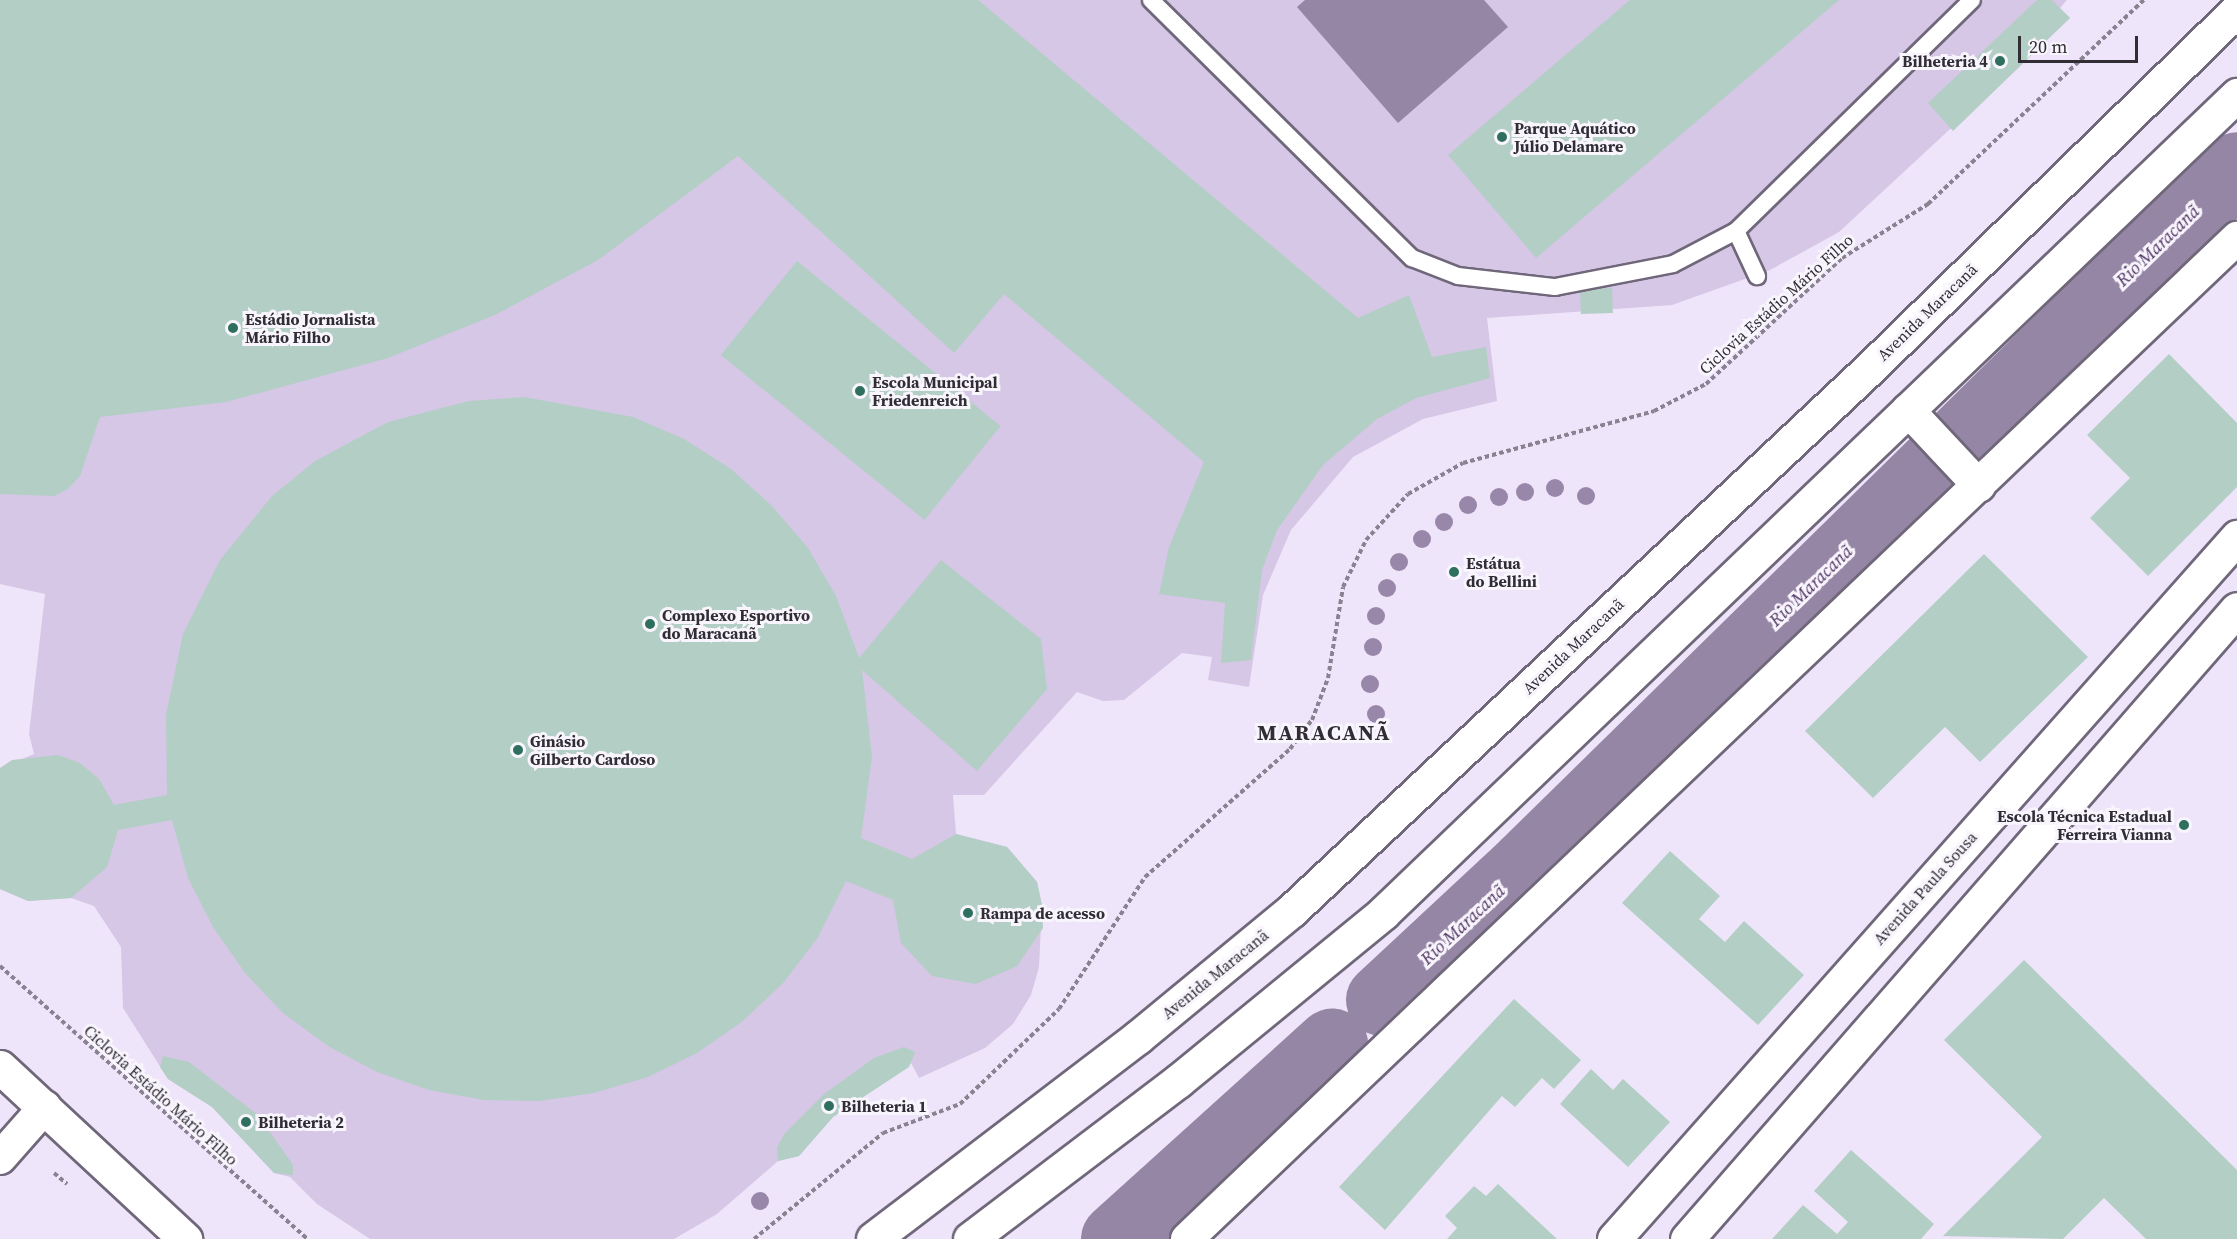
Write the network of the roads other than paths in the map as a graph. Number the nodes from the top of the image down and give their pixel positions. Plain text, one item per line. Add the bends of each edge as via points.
1 (1151, 0) edge
2 (1972, 0) edge
3 (2237, 10) edge
4 (2237, 95) edge
5 (1736, 231) junction
6 (2237, 238) edge
7 (1757, 276) dead end
8 (1914, 416) junction
9 (1969, 476) junction
10 (2237, 537) edge
11 (2237, 609) edge
12 (2115, 674) junction
13 (2150, 709) junction
14 (1826, 1000) junction
15 (1865, 1035) junction
16 (0, 1067) edge
17 (45, 1107) junction
18 (0, 1158) edge
19 (185, 1239) edge
20 (873, 1239) edge
21 (970, 1239) edge
22 (1187, 1239) edge
23 (1614, 1239) edge
24 (1687, 1239) edge

1 - 5 lane via 1412,258 1458,276 1555,287 1673,264
2 - 5 lane
3 - 20 main road, Avenida Maracanã via 1869,369 1292,910 1138,1037
4 - 8 main road
5 - 7 lane
6 - 9 street
8 - 9 street
8 - 21 main road via 1383,913 1178,1081
9 - 22 street
10 - 12 main road, Avenida Paula Sousa
11 - 13 main road
12 - 13 main road
12 - 14 main road, Avenida Paula Sousa
13 - 15 main road
14 - 15 main road
14 - 23 main road, Avenida Paula Sousa
15 - 24 main road
16 - 17 main road
17 - 18 street
17 - 19 main road

